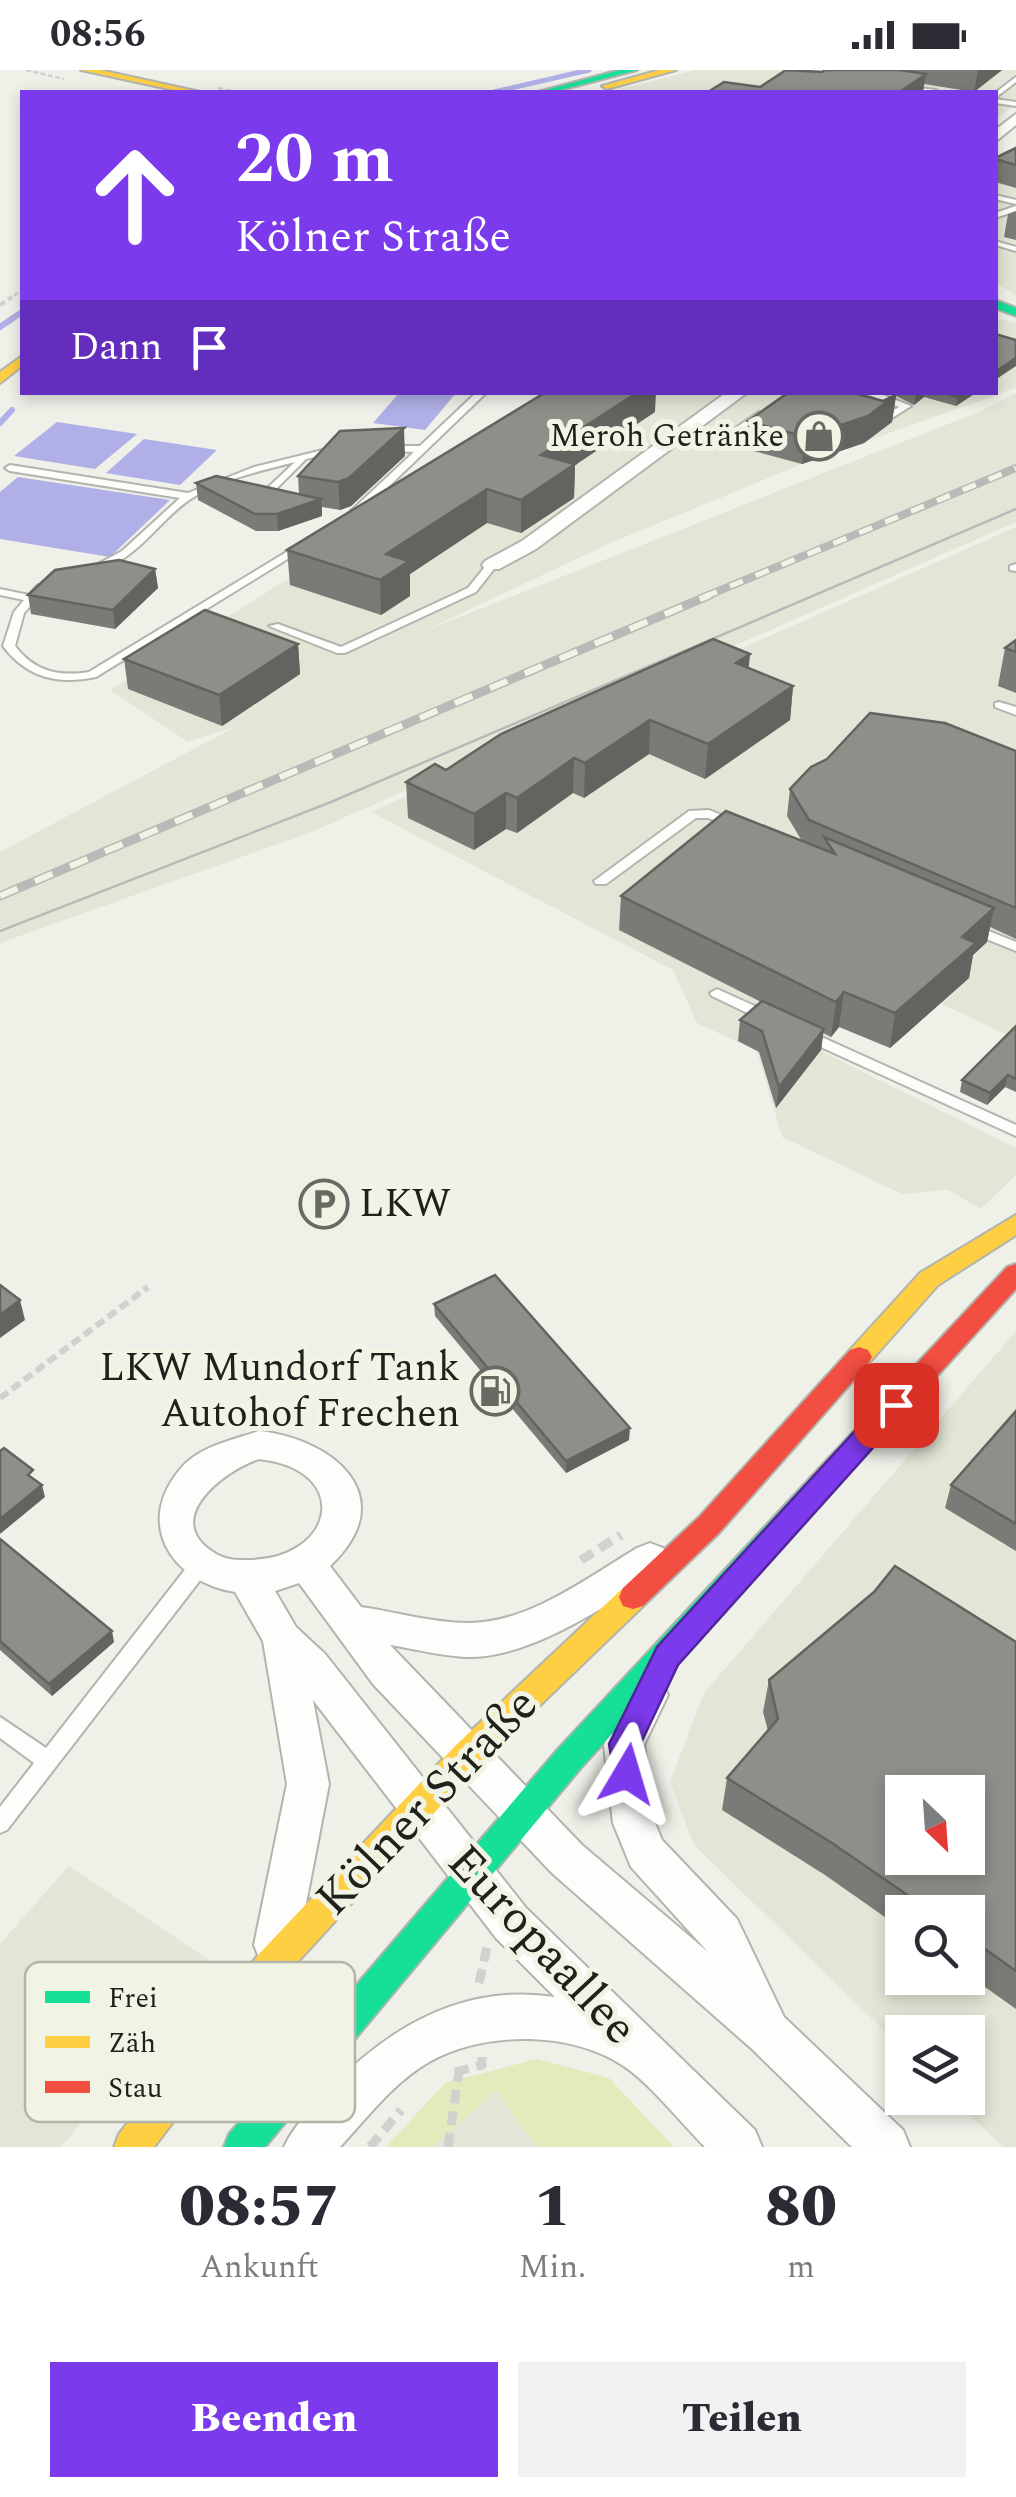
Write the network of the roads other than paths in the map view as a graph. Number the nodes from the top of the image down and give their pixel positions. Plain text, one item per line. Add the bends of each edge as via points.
1 (632, 70) edge
2 (671, 70) edge
3 (89, 71) edge
4 (899, 87) edge
5 (150, 90) edge
6 (186, 90) edge
7 (551, 90) edge
8 (591, 90) edge
9 (921, 90) edge
10 (20, 362) edge
11 (0, 379) edge
12 (480, 395) edge
13 (735, 395) edge
14 (875, 395) edge
15 (773, 406) edge
16 (866, 417) edge
17 (724, 440) dead end
18 (374, 448) edge
19 (423, 449) junction
20 (346, 450) edge
21 (308, 455) junction
22 (10, 468) dead end
23 (265, 495) edge
24 (188, 496) junction
25 (336, 526) edge
26 (320, 536) edge
27 (492, 564) joint
28 (87, 572) edge
29 (54, 583) edge
30 (0, 592) edge
31 (30, 598) junction
32 (274, 626) dead end
33 (999, 705) dead end
34 (1016, 711) edge
35 (754, 832) edge
36 (601, 881) dead end
37 (946, 916) edge
38 (1016, 947) edge
39 (716, 993) dead end
40 (1016, 1131) edge
41 (1016, 1224) edge
42 (1016, 1273) edge
43 (709, 1525) junction
44 (306, 1562) junction
45 (201, 1564) junction
46 (248, 1579) junction
47 (351, 1622) junction
48 (282, 1639) junction
49 (667, 1656) junction
50 (0, 1726) edge
51 (467, 1755) junction
52 (49, 1762) junction
53 (417, 1807) junction
54 (523, 1813) junction
55 (0, 1823) edge
56 (472, 1872) junction
57 (273, 1962) edge
58 (276, 1962) edge
59 (355, 2012) edge
60 (768, 2033) junction
61 (639, 2050) junction
62 (355, 2096) edge
63 (151, 2122) edge
64 (263, 2122) edge
65 (331, 2122) edge
66 (132, 2147) edge
67 (242, 2147) edge
68 (308, 2147) edge
69 (738, 2147) edge
70 (886, 2147) edge

1 - 7 main road
2 - 8 main road
3 - 5 main road
3 - 6 main road
4 - 9 lane
10 - 11 main road
12 - 19 lane
13 - 27 street
14 - 16 lane via 906,406 881,422
15 - 17 lane
18 - 19 lane
19 - 25 lane
20 - 21 lane
21 - 23 lane
21 - 24 lane
22 - 24 lane
24 - 28 lane via 119,560
26 - 31 lane via 92,675 58,680 16,658 9,646 12,629
27 - 32 lane via 472,590 340,650
29 - 31 lane
30 - 31 lane
33 - 34 lane
35 - 36 lane via 720,816 692,814
37 - 38 lane
39 - 40 lane
41 - 43 main road, Kölner Straße via 929,1280
42 - 49 main road, Kölner Straße
43 - 47 street, Kölner Straße via 524,1628 485,1639
43 - 51 main road, Kölner Straße
44 - 45 street via 338,1524 339,1490 314,1457 260,1445 235,1449 188,1481 178,1502 177,1530
44 - 46 street via 283,1574
44 - 47 street, Europaallee
45 - 46 street
45 - 52 lane
46 - 48 street, Europaallee
47 - 51 street, Europaallee via 386,1672
48 - 53 street, Europaallee via 311,1666
48 - 57 street, Europaallee via 308,1784
49 - 54 main road, Kölner Straße
49 - 60 street, Europaallee via 624,1744 634,1823 646,1854 722,1934
50 - 52 lane
51 - 53 main road, Kölner Straße
51 - 54 street, Europaallee
52 - 55 lane
53 - 56 street, Europaallee
53 - 58 main road, Kölner Straße
54 - 56 main road, Kölner Straße
54 - 60 street, Europaallee
56 - 59 main road, Kölner Straße
56 - 61 street, Europaallee via 510,1922
60 - 70 street, Europaallee
61 - 62 street via 574,2024 523,2015 458,2027 412,2046
61 - 69 street, Europaallee
63 - 66 main road, Kölner Straße
64 - 67 main road, Kölner Straße
65 - 68 street

